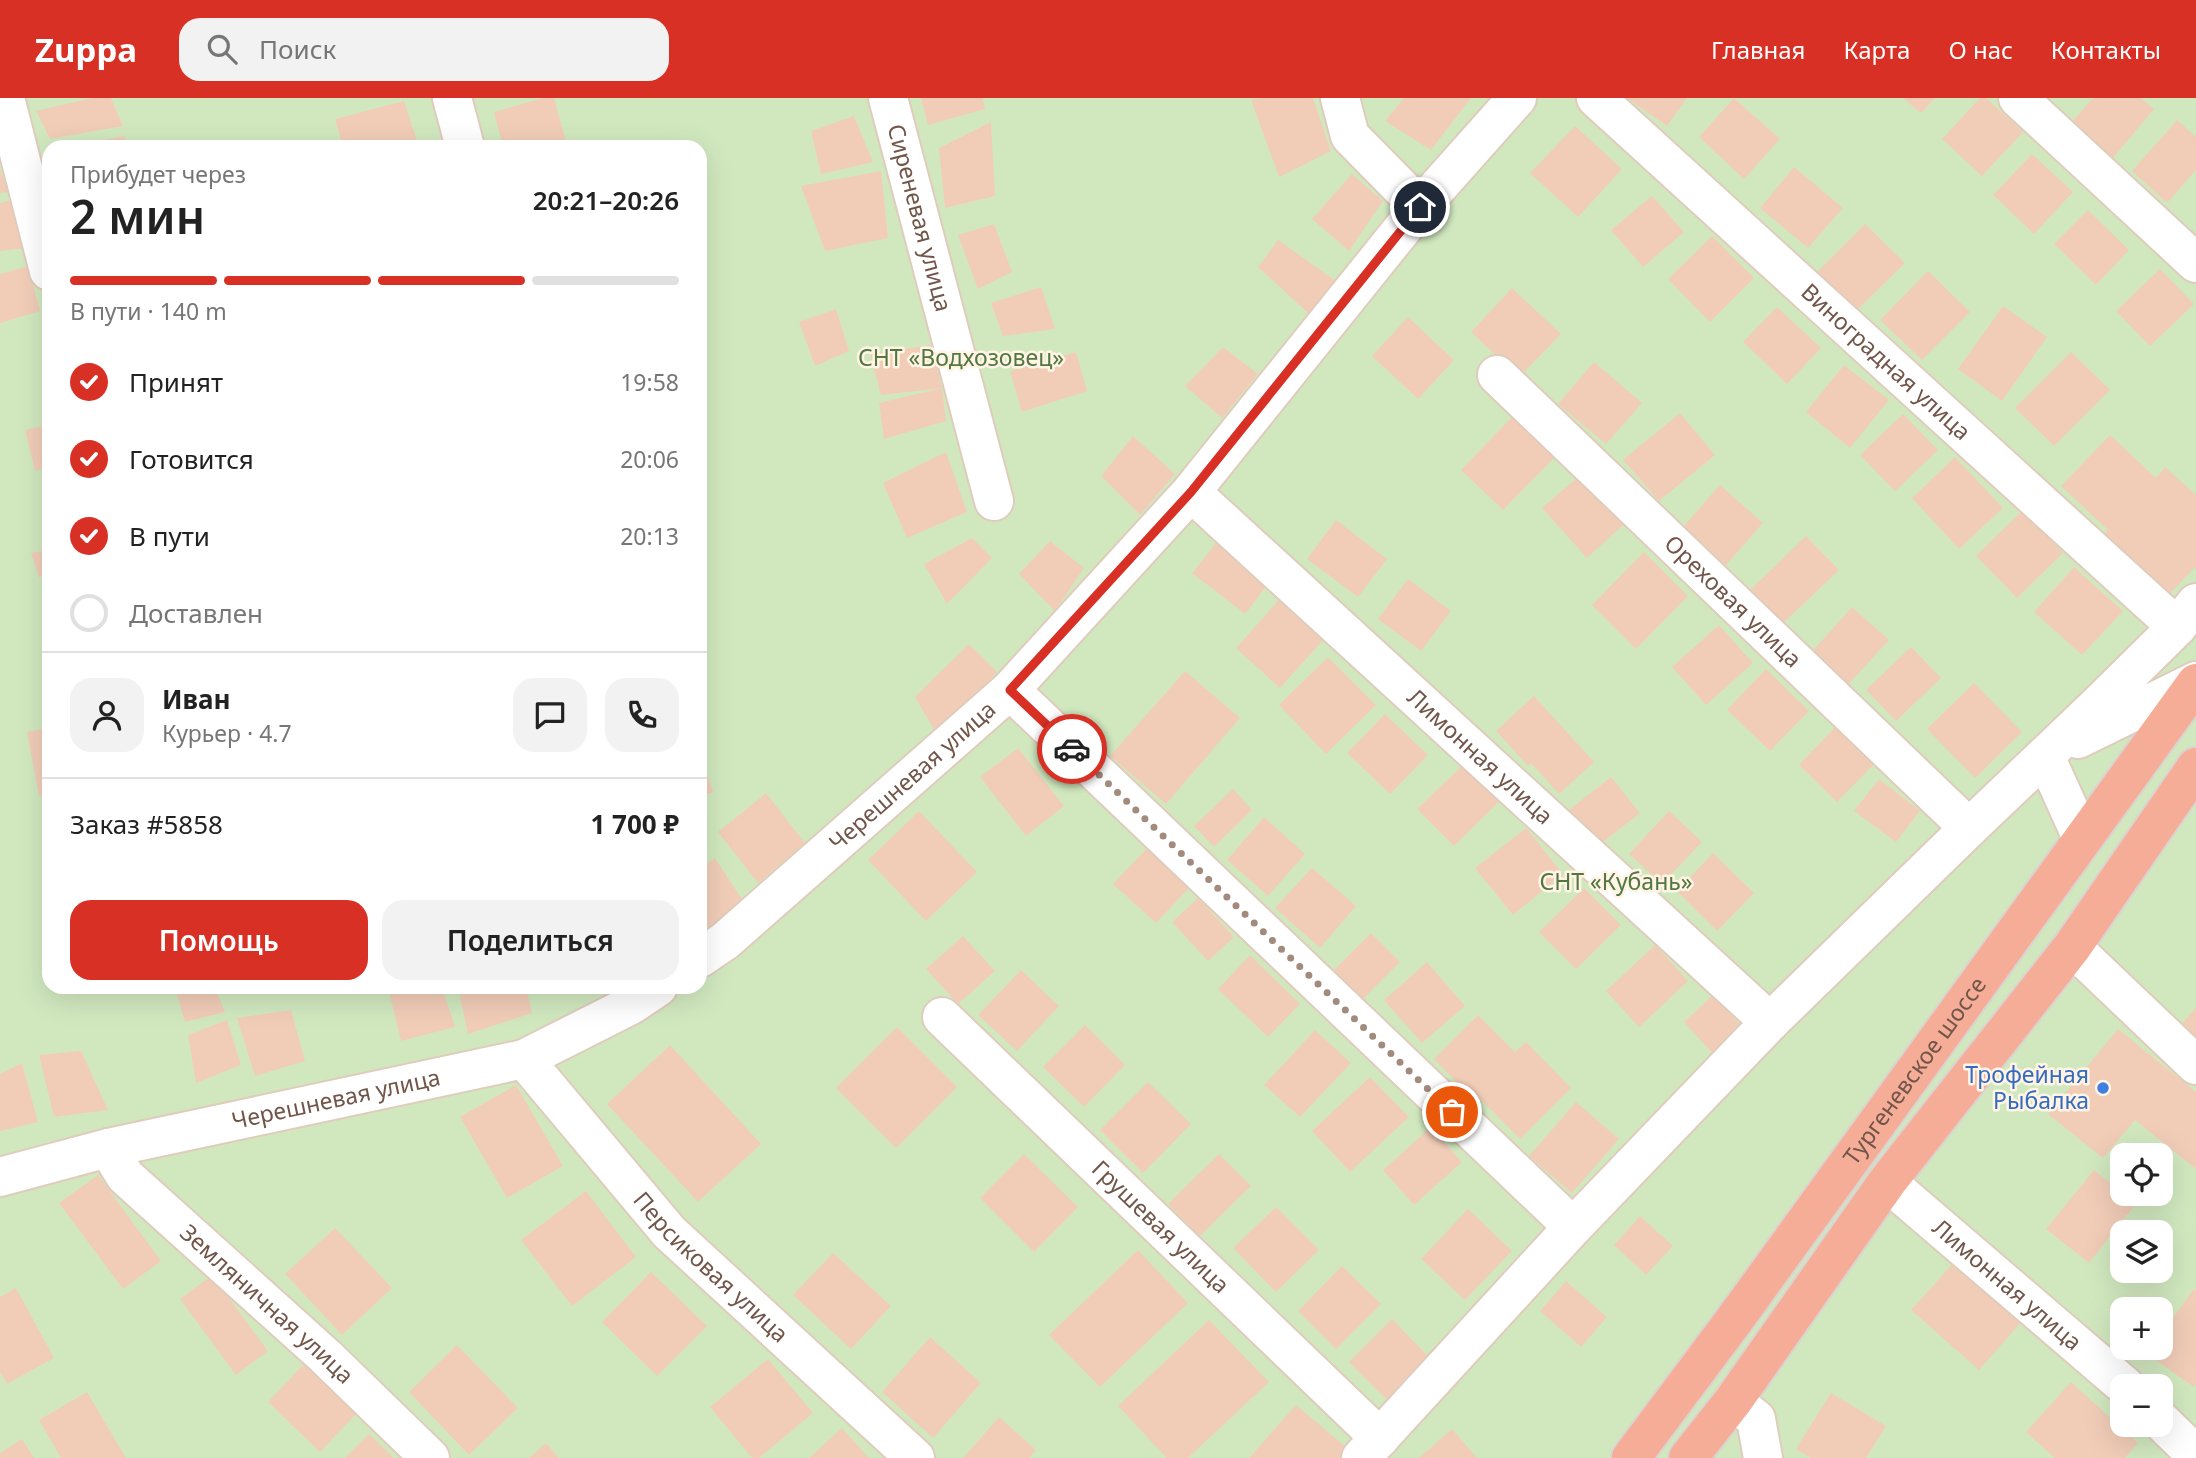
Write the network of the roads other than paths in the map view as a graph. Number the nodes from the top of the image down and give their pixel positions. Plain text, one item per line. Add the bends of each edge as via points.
1 (5, 98) edge
2 (452, 98) edge
3 (888, 98) edge
4 (1340, 98) edge
5 (1517, 98) edge
6 (1596, 98) edge
7 (2018, 98) edge
8 (463, 140) edge
9 (1420, 207) junction
10 (42, 243) edge
11 (2196, 263) edge
12 (1497, 375) dead end
13 (1191, 492) junction
14 (993, 501) dead end
15 (2187, 615) edge
16 (2196, 682) edge
17 (1010, 690) junction
18 (2045, 756) junction
19 (2196, 767) edge
20 (1969, 828) junction
21 (2082, 838) junction
22 (2072, 947) junction
23 (707, 953) edge
24 (648, 994) edge
25 (942, 1017) dead end
26 (1770, 1022) junction
27 (524, 1059) junction
28 (2196, 1065) edge
29 (108, 1148) junction
30 (0, 1177) edge
31 (1887, 1182) junction
32 (1573, 1227) junction
33 (2111, 1374) edge
34 (1733, 1401) junction
35 (2173, 1433) edge
36 (1370, 1448) edge
37 (2196, 1455) edge
38 (1764, 1457) edge
39 (430, 1458) edge
40 (915, 1458) edge
41 (1632, 1458) edge
42 (1688, 1458) edge

1 - 10 street
2 - 8 street
3 - 14 street, Сиреневая улица
4 - 9 street via 1350,136
5 - 9 street, Черешневая улица
6 - 15 street, Виноградная улица
7 - 11 street
9 - 13 street, Черешневая улица
12 - 20 street, Ореховая улица
13 - 17 street, Черешневая улица
13 - 26 street, Лимонная улица
15 - 18 street
16 - 18 street
16 - 21 highway, Тургеневское шоссе
17 - 23 street, Черешневая улица
17 - 32 street
18 - 20 street
18 - 21 street
19 - 22 highway, Тургеневское шоссе
20 - 26 street
21 - 41 highway, Тургеневское шоссе
22 - 28 street
22 - 31 highway, Тургеневское шоссе
24 - 27 street, Черешневая улица
25 - 36 street, Грушевая улица
26 - 32 street
27 - 29 street, Черешневая улица
27 - 40 street, Персиковая улица via 669,1232
29 - 30 street, Черешневая улица
29 - 39 street, Земляничная улица via 125,1175
31 - 33 street, Лимонная улица
31 - 34 highway, Тургеневское шоссе
32 - 36 street
34 - 38 street via 1756,1419
34 - 42 highway, Тургеневское шоссе
35 - 37 street

